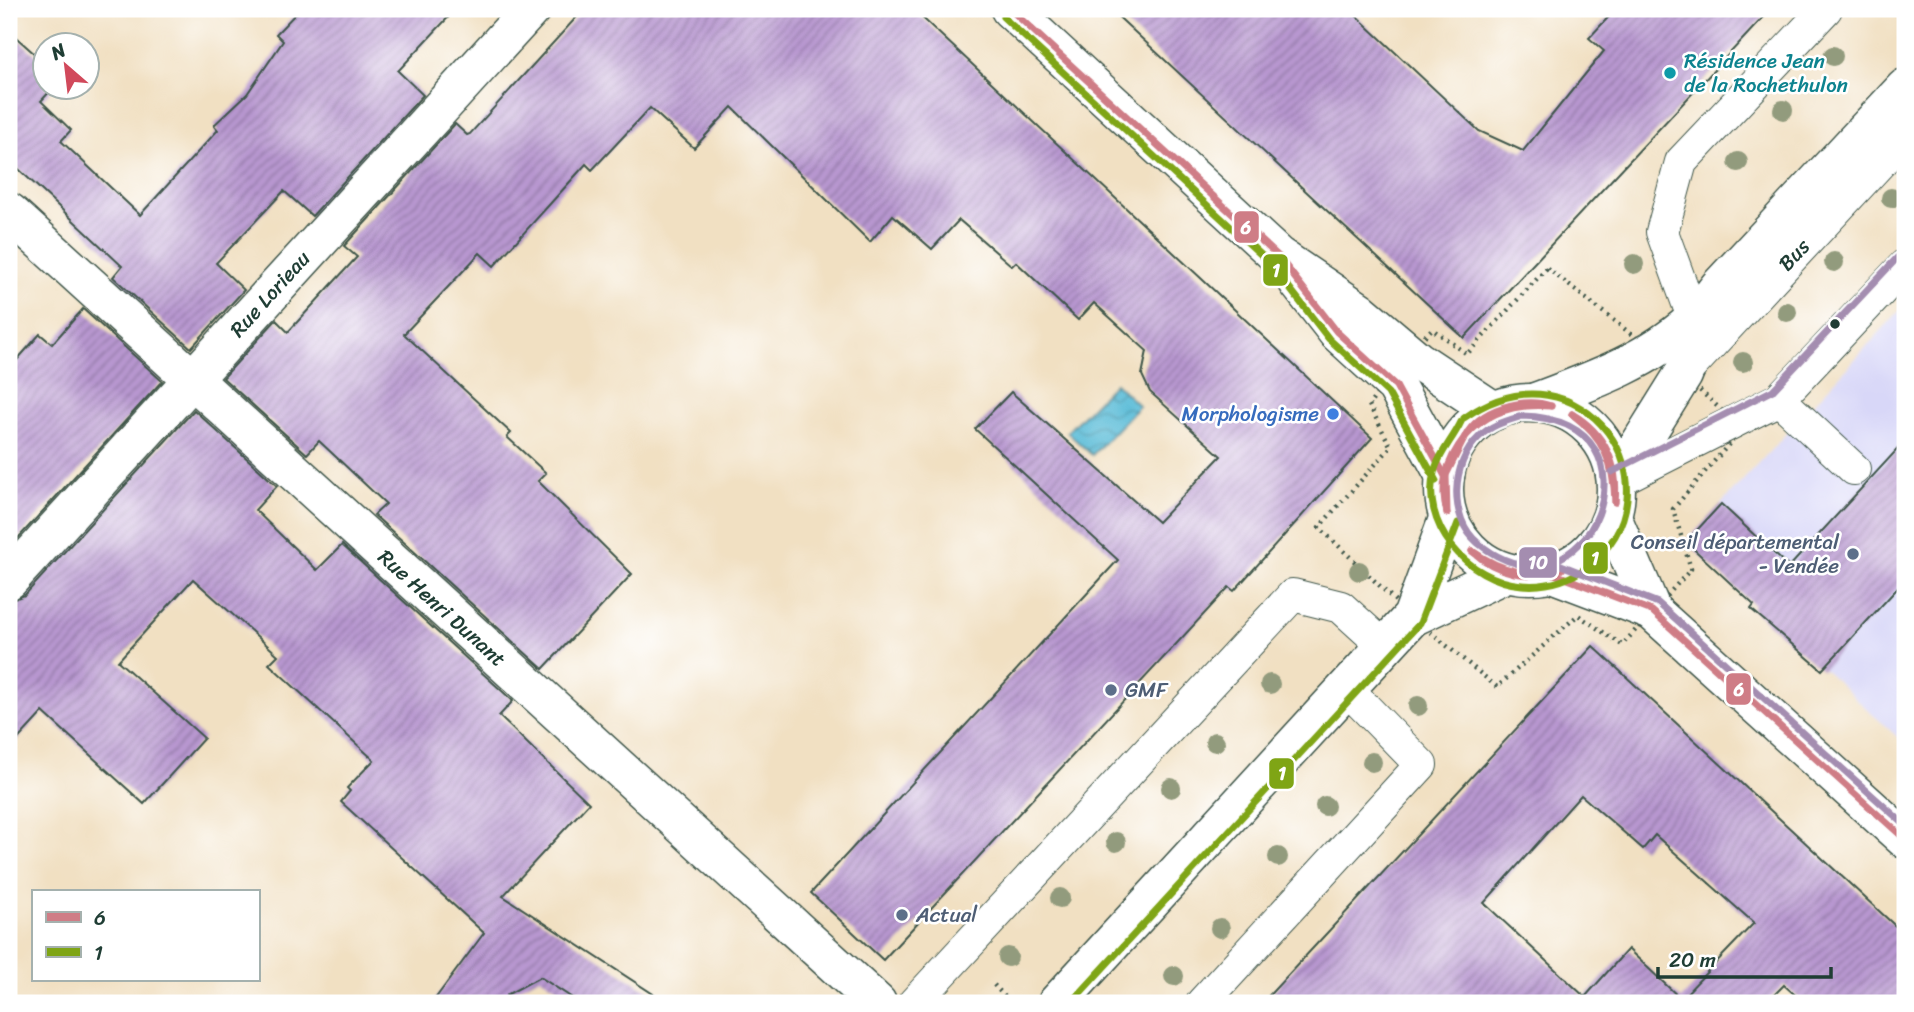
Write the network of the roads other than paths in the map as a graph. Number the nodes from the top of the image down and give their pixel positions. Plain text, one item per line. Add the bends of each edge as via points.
1 (531, 9) edge
2 (1010, 9) edge
3 (1826, 9) edge
4 (1905, 88) edge
5 (1905, 136) edge
6 (9, 212) edge
7 (1278, 256) junction
8 (1905, 265) edge
9 (1719, 287) junction
10 (1694, 320) junction
11 (1683, 374) junction
12 (191, 380) junction
13 (1779, 399) junction
14 (1533, 403) junction
15 (1494, 411) junction
16 (1854, 469) dead end
17 (1445, 476) junction
18 (1615, 499) junction
19 (1448, 519) junction
20 (1506, 573) junction
21 (1552, 573) junction
22 (9, 580) edge
23 (1652, 611) junction
24 (1412, 617) junction
25 (1385, 647) junction
26 (1346, 688) junction
27 (1905, 839) edge
28 (877, 1003) edge
29 (914, 1003) edge
30 (1057, 1003) edge
31 (1202, 1003) edge

1 - 12 main road, Rue Lorieau
2 - 7 main road
3 - 10 lane via 1681,162 1662,232
4 - 9 main road
5 - 11 lane, Bus
6 - 12 main road, Rue Henri Dunant
7 - 15 main road
7 - 17 main road via 1337,332 1396,386
8 - 13 lane
9 - 10 main road
9 - 11 main road
10 - 14 main road via 1652,352 1596,380
11 - 18 main road
12 - 22 main road, Rue Lorieau
12 - 28 main road, Rue Henri Dunant
13 - 16 lane
13 - 18 lane
14 - 15 main road
14 - 18 main road via 1558,407 1589,427 1611,457
15 - 17 main road via 1470,427 1453,450
17 - 19 main road
18 - 21 main road via 1599,542 1578,562
18 - 23 main road
19 - 20 main road via 1462,543 1482,562
19 - 24 main road
20 - 21 main road
20 - 24 main road
21 - 23 main road
23 - 27 main road
24 - 25 main road
25 - 26 main road
25 - 29 lane via 1341,607 1293,595
26 - 30 main road
26 - 31 lane via 1421,765

